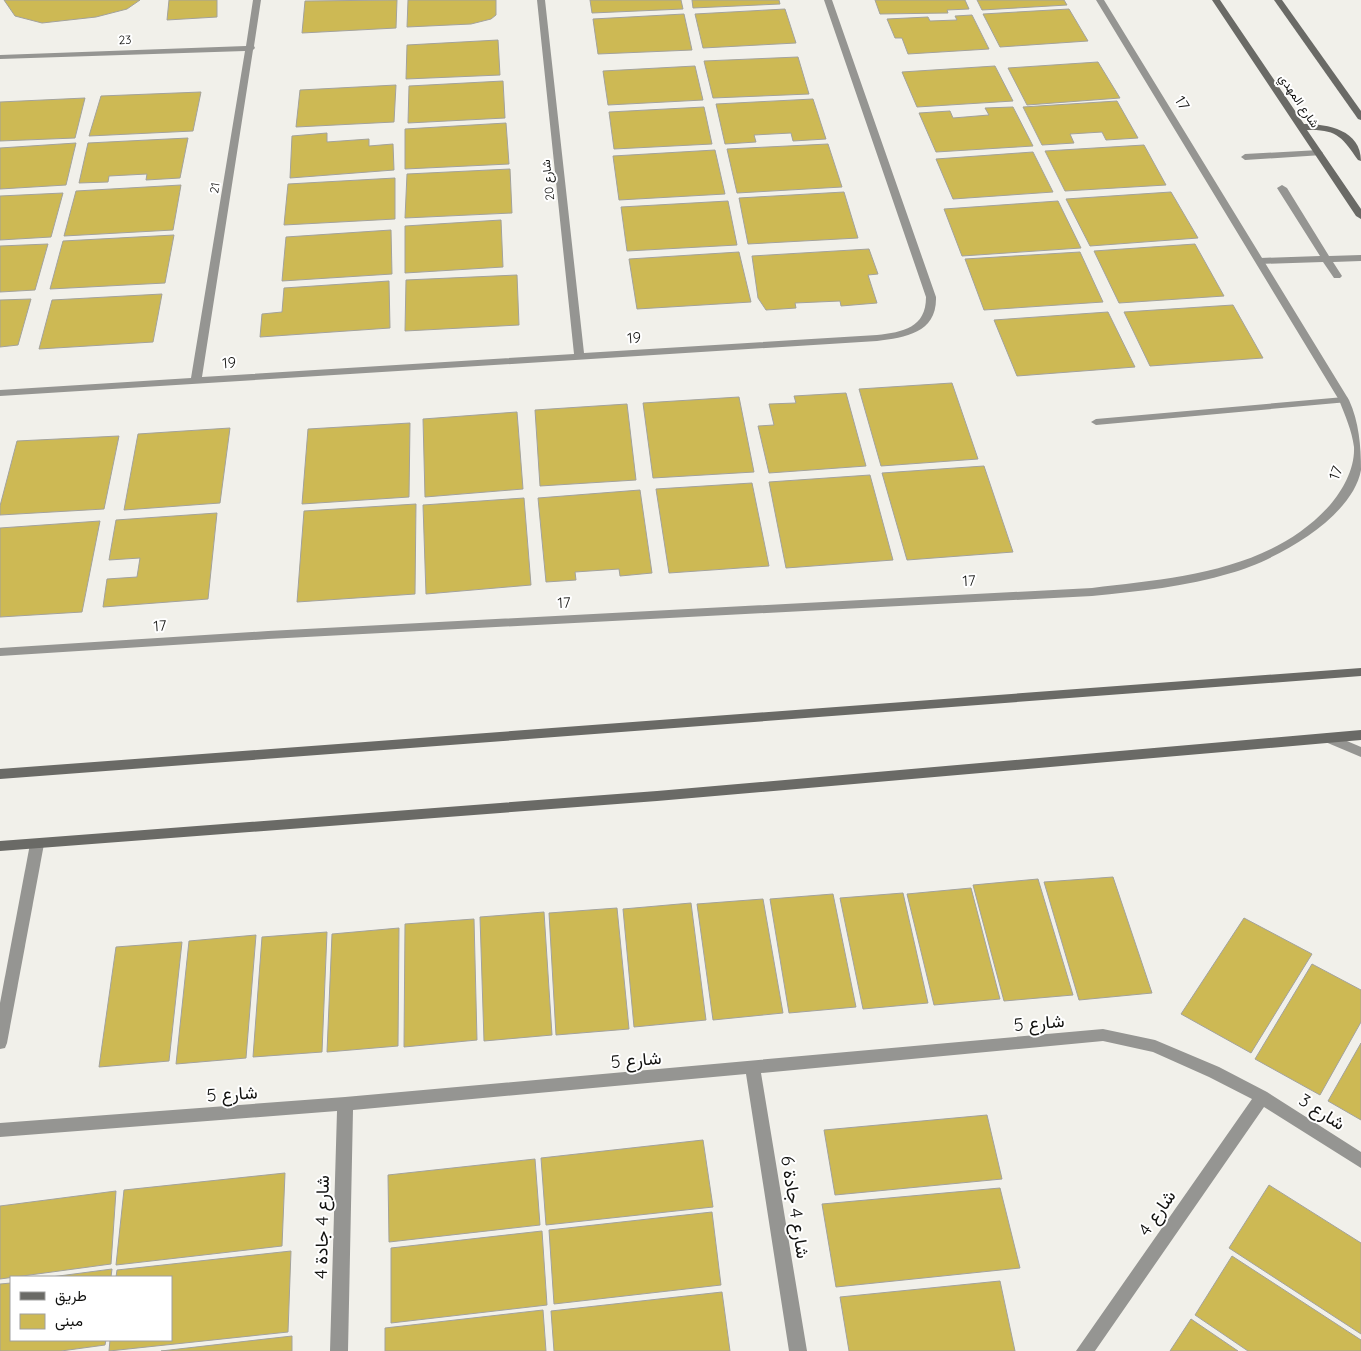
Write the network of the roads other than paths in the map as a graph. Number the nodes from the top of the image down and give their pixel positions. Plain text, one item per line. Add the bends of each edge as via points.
1 (257, 0) edge
2 (541, 0) edge
3 (828, 0) edge
4 (1100, 0) edge
5 (1216, 0) edge
6 (1278, 0) edge
7 (251, 48) junction
8 (0, 57) edge
9 (1361, 118) edge
10 (1301, 127) junction
11 (1319, 153) junction
12 (1245, 157) dead end
13 (1361, 158) edge
14 (1282, 188) dead end
15 (1361, 216) edge
16 (1361, 258) edge
17 (1326, 259) junction
18 (1260, 261) junction
19 (1337, 276) dead end
20 (578, 356) junction
21 (196, 381) junction
22 (0, 393) edge
23 (1344, 400) junction
24 (1096, 422) dead end
25 (0, 652) edge
26 (1361, 672) edge
27 (1361, 735) edge
28 (1328, 738) junction
29 (1361, 752) edge
30 (0, 774) edge
31 (37, 844) junction
32 (0, 846) edge
33 (0, 1043) edge
34 (752, 1069) junction
35 (1262, 1097) junction
36 (345, 1104) junction
37 (0, 1130) edge
38 (1361, 1161) edge
39 (339, 1351) edge
40 (798, 1351) edge
41 (1085, 1351) edge

1 - 7 street, 21
2 - 20 street, شارع 20
3 - 20 street, 19 via 931,297 932,308 927,320 915,329 878,338
4 - 18 street, 17
5 - 10 street, شارع المهدي
6 - 9 street
7 - 8 street, 23
7 - 21 street, 21
10 - 11 street, شارع المهدي
10 - 13 street via 1338,130
11 - 12 street
11 - 15 street, شارع المهدي
14 - 17 street
16 - 17 street
17 - 18 street
17 - 19 street
18 - 23 street, 17
20 - 21 street, 19
21 - 22 street, 19
23 - 24 street
23 - 25 street, 17 via 1353,421 1360,453 1350,486 1329,516 1294,541 1246,565 1187,580 1092,592
26 - 30 street
27 - 28 street
28 - 29 street
28 - 31 street via 657,796
31 - 32 street
31 - 33 street
34 - 35 street, شارع 5 via 1103,1036 1155,1046
34 - 36 street, شارع 5
34 - 40 street, شارع 4 جادة 6
35 - 38 street, شارع 3
35 - 41 street, شارع 4
36 - 37 street, شارع 5
36 - 39 street, شارع 4 جادة 4

